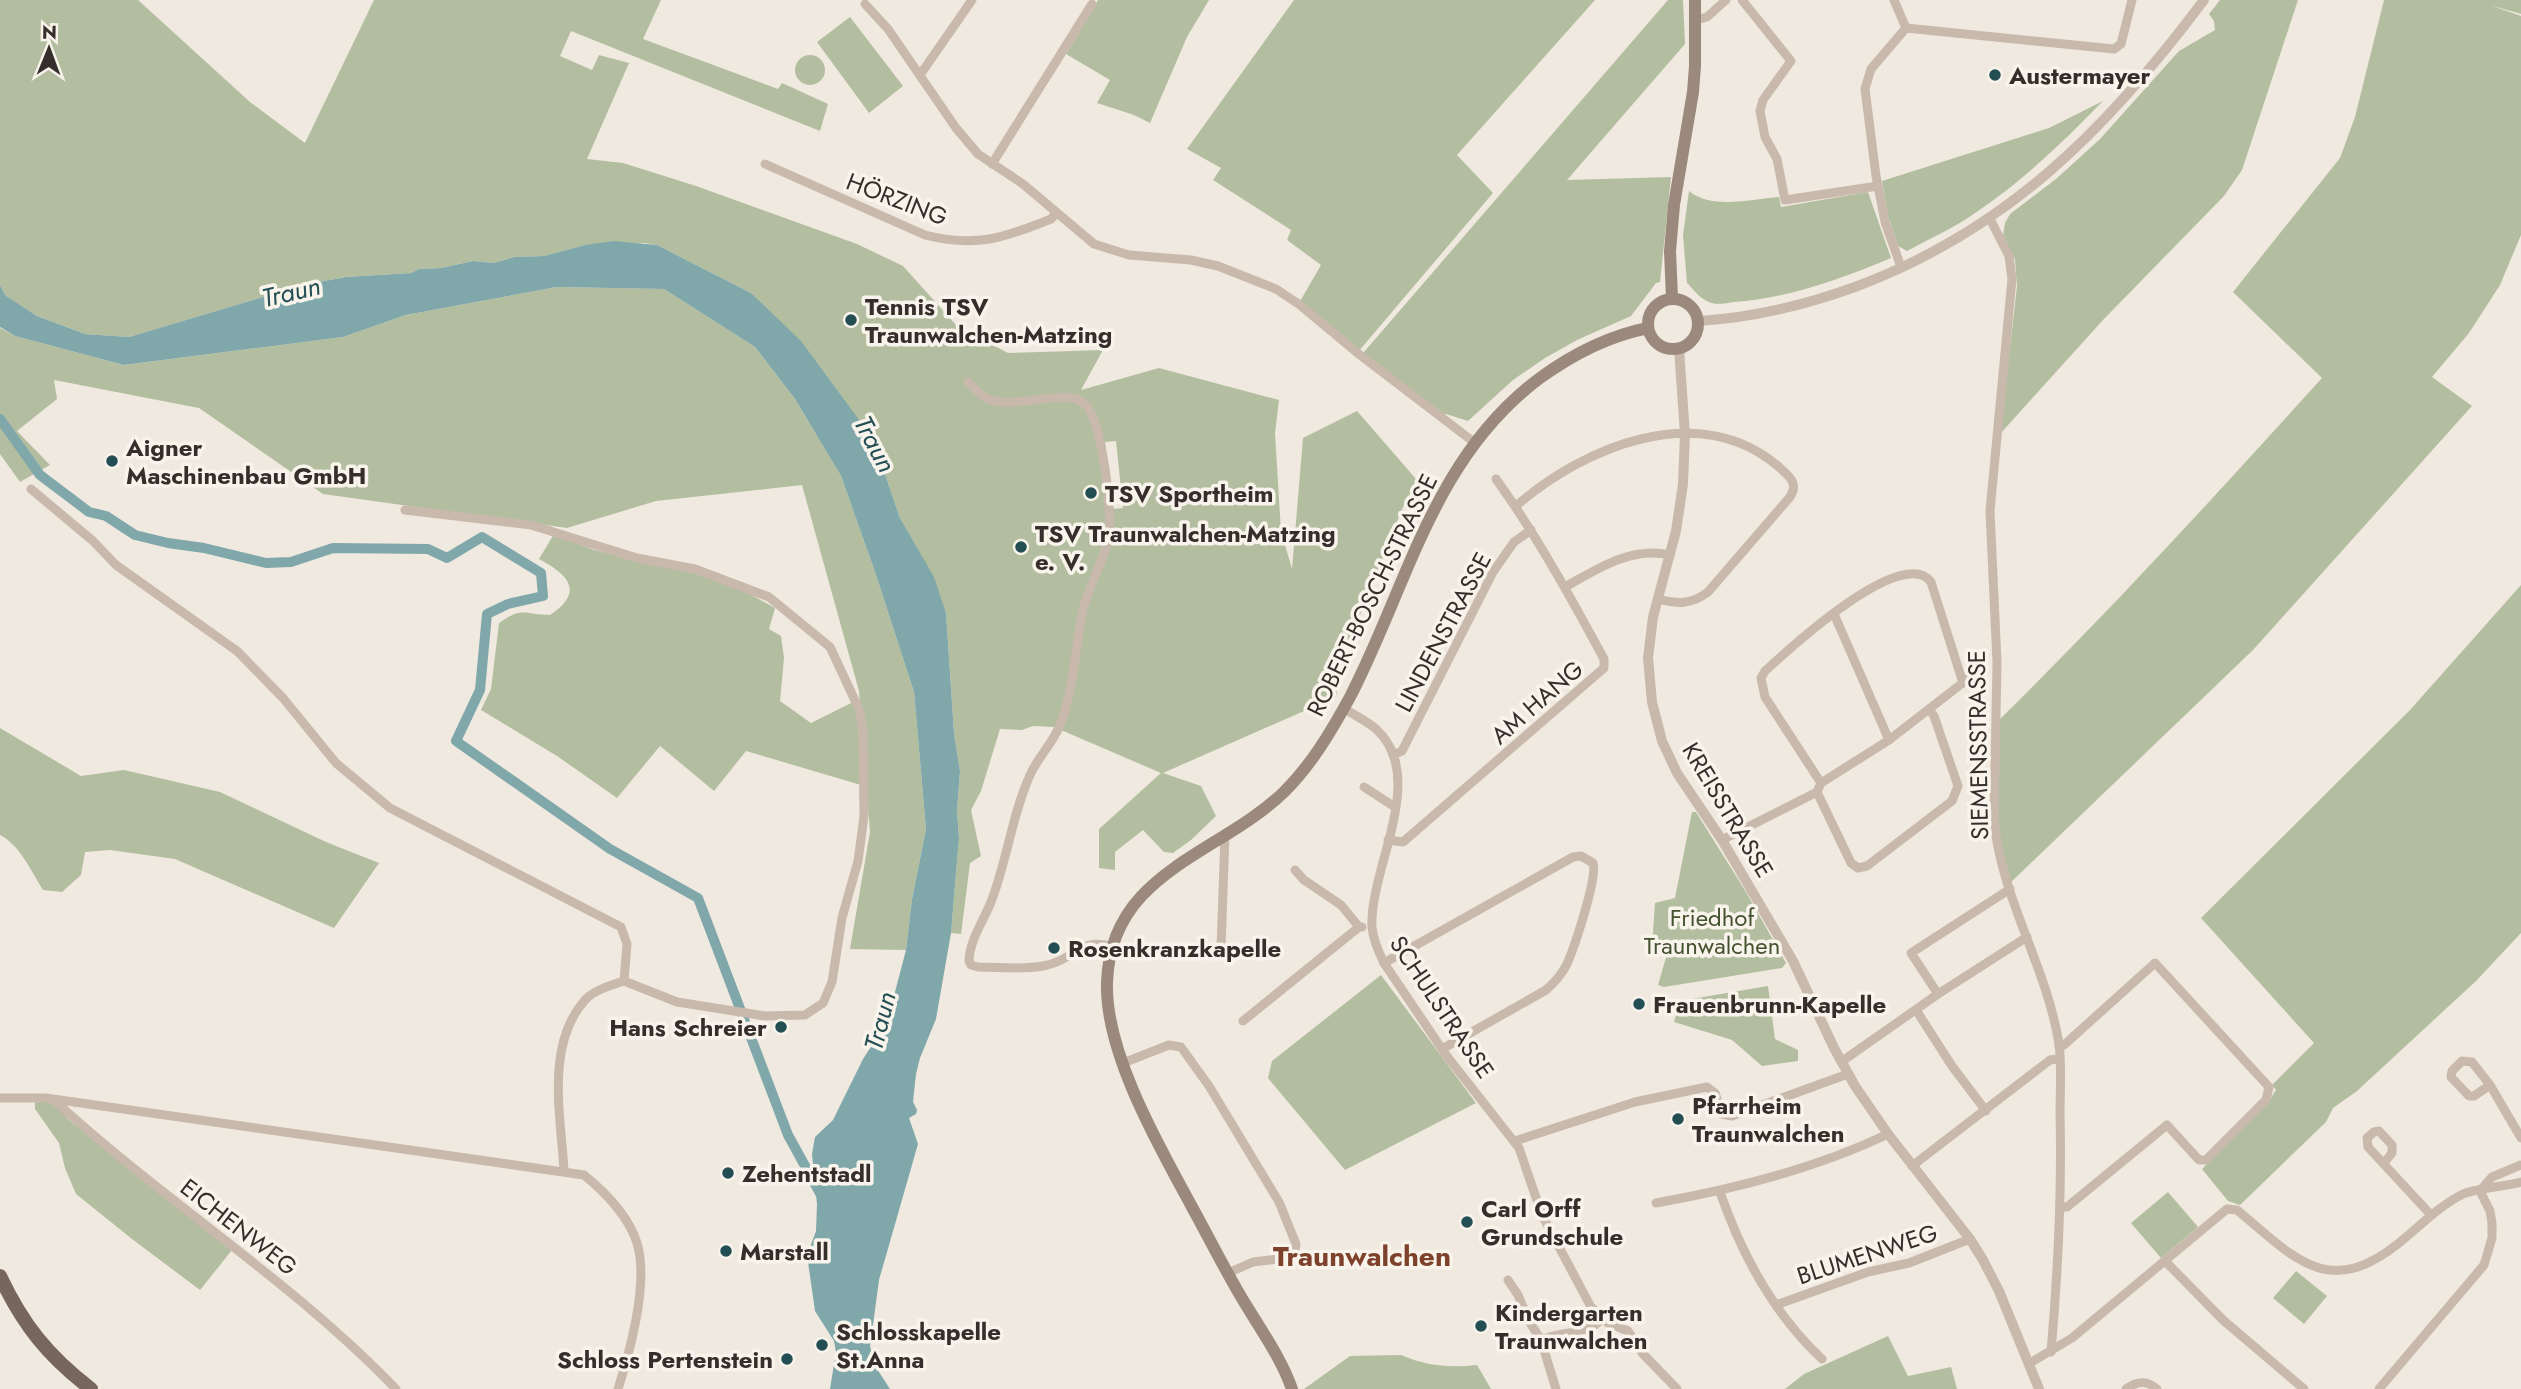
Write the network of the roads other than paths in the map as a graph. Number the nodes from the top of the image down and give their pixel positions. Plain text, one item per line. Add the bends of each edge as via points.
1 (972, 0) edge
2 (1695, 0) edge
3 (1726, 0) edge
4 (1742, 0) edge
5 (1894, 0) edge
6 (2132, 0) edge
7 (2204, 0) edge
8 (865, 4) dead end
9 (1092, 4) dead end
10 (1696, 20) junction
11 (1906, 28) junction
12 (920, 75) junction
13 (765, 164) dead end
14 (992, 164) junction
15 (1878, 186) junction
16 (1056, 213) junction
17 (1990, 219) junction
18 (1901, 267) junction
19 (1672, 298) junction
20 (1699, 321) junction
21 (1648, 328) junction
22 (1679, 349) junction
23 (968, 382) dead end
24 (1685, 434) junction
25 (1475, 443) junction
26 (1496, 479) dead end
27 (31, 489) dead end
28 (1516, 506) junction
29 (405, 510) dead end
30 (1531, 530) junction
31 (1670, 555) junction
32 (1565, 587) junction
33 (1658, 599) junction
34 (1834, 614) junction
35 (1978, 671) dead end
36 (1963, 683) junction
37 (1343, 708) junction
38 (1930, 709) junction
39 (1889, 740) junction
40 (1393, 755) junction
41 (1364, 787) dead end
42 (1819, 788) junction
43 (1395, 807) junction
44 (1225, 835) junction
45 (1388, 840) junction
46 (1723, 840) junction
47 (1296, 870) dead end
48 (2010, 889) junction
49 (1359, 927) junction
50 (1372, 929) junction
51 (2027, 937) junction
52 (1113, 947) junction
53 (1221, 948) dead end
54 (1384, 963) junction
55 (624, 981) junction
56 (1938, 994) junction
57 (1916, 1010) junction
58 (1243, 1021) dead end
59 (2059, 1046) junction
60 (1442, 1049) junction
61 (2059, 1059) junction
62 (1841, 1062) junction
63 (1123, 1063) junction
64 (1848, 1074) junction
65 (2490, 1085) junction
66 (0, 1098) edge
67 (54, 1100) junction
68 (1986, 1111) junction
69 (1888, 1134) junction
70 (2521, 1138) edge
71 (1515, 1141) junction
72 (2384, 1163) dead end
73 (2521, 1165) edge
74 (1912, 1166) junction
75 (564, 1171) junction
76 (2521, 1182) edge
77 (2480, 1191) junction
78 (1720, 1192) junction
79 (1656, 1203) dead end
80 (2060, 1207) junction
81 (2431, 1215) junction
82 (1970, 1239) junction
83 (2166, 1262) junction
84 (1228, 1273) junction
85 (0, 1276) edge
86 (1507, 1280) dead end
87 (1776, 1305) junction
88 (1602, 1319) junction
89 (1541, 1340) junction
90 (2051, 1352) junction
91 (1822, 1359) dead end
92 (2030, 1363) junction
93 (91, 1389) edge
94 (396, 1389) edge
95 (618, 1389) edge
96 (1292, 1389) edge
97 (1556, 1389) edge
98 (1677, 1389) edge
99 (2039, 1389) edge
100 (2126, 1389) edge
101 (2157, 1389) edge
102 (2304, 1389) edge
103 (2379, 1389) edge

1 - 12 street
2 - 10 main road
3 - 10 street via 1707,17
4 - 15 street via 1791,61 1760,111 1785,200
5 - 11 street
6 - 11 street via 2120,44 2114,49
7 - 17 street via 2095,129 2039,182
8 - 12 street
9 - 14 street
10 - 19 main road via 1693,92 1670,251
11 - 15 street via 1865,81
12 - 14 street via 956,128
13 - 16 street, HÖRZING via 941,239 998,239
14 - 16 street
15 - 18 street
16 - 25 street via 1094,244 1129,255 1191,260 1259,281 1300,305
17 - 18 street
17 - 48 street, SIEMENSSTRASSE via 2009,256 2012,279 1990,511 1997,672 1994,820
18 - 20 street via 1832,295 1749,315
19 - 20 main road via 1686,302
19 - 21 main road via 1653,308
20 - 22 main road via 1692,341
21 - 22 main road via 1663,347
21 - 25 main road, ROBERT-BOSCH-STRASSE via 1599,343 1555,367 1510,403
22 - 24 street, KREISSTRASSE
23 - 52 street via 986,398 1000,402 1067,396 1084,403 1101,446 1110,524 1084,607 1062,721 1031,773 969,961 978,967 1042,966 1057,963 1092,943
24 - 28 street via 1632,440 1600,452 1567,468
24 - 31 street, KREISSTRASSE via 1681,505
24 - 33 street via 1714,436 1755,451 1791,478 1794,489 1701,598 1685,603
25 - 37 main road, ROBERT-BOSCH-STRASSE via 1425,525 1382,630
26 - 28 street, AM HANG
27 - 55 street via 116,565 237,651 336,763 390,808 621,927 627,944
28 - 30 street, AM HANG
29 - 55 street via 531,525 637,558 695,569 769,597 830,647 859,709 865,757 864,816 836,964 823,1003 805,1015 736,1013 677,1002
30 - 32 street, AM HANG
30 - 40 street, LINDENSTRASSE via 1514,542 1493,572 1402,751
31 - 32 street via 1656,552 1624,557
31 - 33 street, KREISSTRASSE
32 - 45 street, AM HANG via 1604,659 1604,668 1403,842
33 - 46 street, KREISSTRASSE via 1648,658 1656,721 1677,773
34 - 36 street via 1882,582 1922,575 1931,582
34 - 39 street
34 - 42 street via 1761,678 1765,697
35 - 36 street
36 - 38 street
37 - 40 street via 1375,728
37 - 44 main road, ROBERT-BOSCH-STRASSE via 1290,786
38 - 39 street
38 - 42 street via 1958,786 1956,794 1867,866 1858,868 1851,863
39 - 42 street
40 - 43 street, SCHULSTRASSE
41 - 43 street
42 - 46 street
43 - 45 street, SCHULSTRASSE
44 - 52 main road, ROBERT-BOSCH-STRASSE via 1151,884 1130,910
44 - 53 street
45 - 50 street, SCHULSTRASSE
46 - 62 street, KREISSTRASSE via 1793,961
47 - 49 street via 1341,905
48 - 51 street, SIEMENSSTRASSE
48 - 56 street via 1911,953
49 - 50 street
49 - 58 street
50 - 54 street, SCHULSTRASSE
51 - 56 street
51 - 59 street, SIEMENSSTRASSE
52 - 63 main road, ROBERT-BOSCH-STRASSE via 1107,1001
54 - 60 street, SCHULSTRASSE
54 - 60 street via 1573,856 1593,863 1590,892 1566,966 1556,981
55 - 75 street via 587,998 568,1026 559,1057
56 - 57 street
57 - 62 street
57 - 68 street
59 - 61 street, SIEMENSSTRASSE
59 - 80 street via 2155,963 2269,1087 2266,1100 2206,1160 2199,1160 2167,1125 2067,1207
60 - 71 street, SCHULSTRASSE
61 - 68 street via 2050,1060
61 - 80 street, SIEMENSSTRASSE
62 - 64 street, KREISSTRASSE
63 - 84 main road, ROBERT-BOSCH-STRASSE via 1175,1176
63 - 84 street via 1169,1045 1186,1052 1279,1202 1296,1244 1294,1257 1254,1262
64 - 69 street, KREISSTRASSE
64 - 71 street via 1731,1116 1723,1114 1715,1093 1707,1087 1635,1102
65 - 65 street via 2472,1062 2462,1061 2452,1071 2451,1077 2469,1096
65 - 70 street
66 - 67 street
67 - 75 street
67 - 94 street, EICHENWEG via 101,1143 286,1287
68 - 74 street
69 - 74 street, KREISSTRASSE
69 - 78 street via 1835,1157
71 - 88 street, SCHULSTRASSE via 1550,1230 1587,1301
72 - 81 street
73 - 77 street via 2492,1177
74 - 82 street, KREISSTRASSE
75 - 95 street via 584,1175 594,1183 628,1223 637,1244 638,1299
76 - 77 street
77 - 81 street via 2466,1193
77 - 103 street via 2492,1223 2484,1265
78 - 79 street
78 - 87 street
80 - 90 street, SIEMENSSTRASSE
81 - 83 street via 2375,1260 2332,1270 2300,1262 2236,1210 2227,1209
82 - 87 street, BLUMENWEG
82 - 92 street, KREISSTRASSE
83 - 90 street
83 - 102 street via 2223,1320
84 - 96 main road, ROBERT-BOSCH-STRASSE
85 - 93 main road via 30,1331
86 - 89 street
87 - 91 street
88 - 89 street via 1593,1327
88 - 98 street via 1628,1331
89 - 97 street
90 - 92 street
92 - 99 street, KREISSTRASSE
100 - 101 street via 2140,1382

